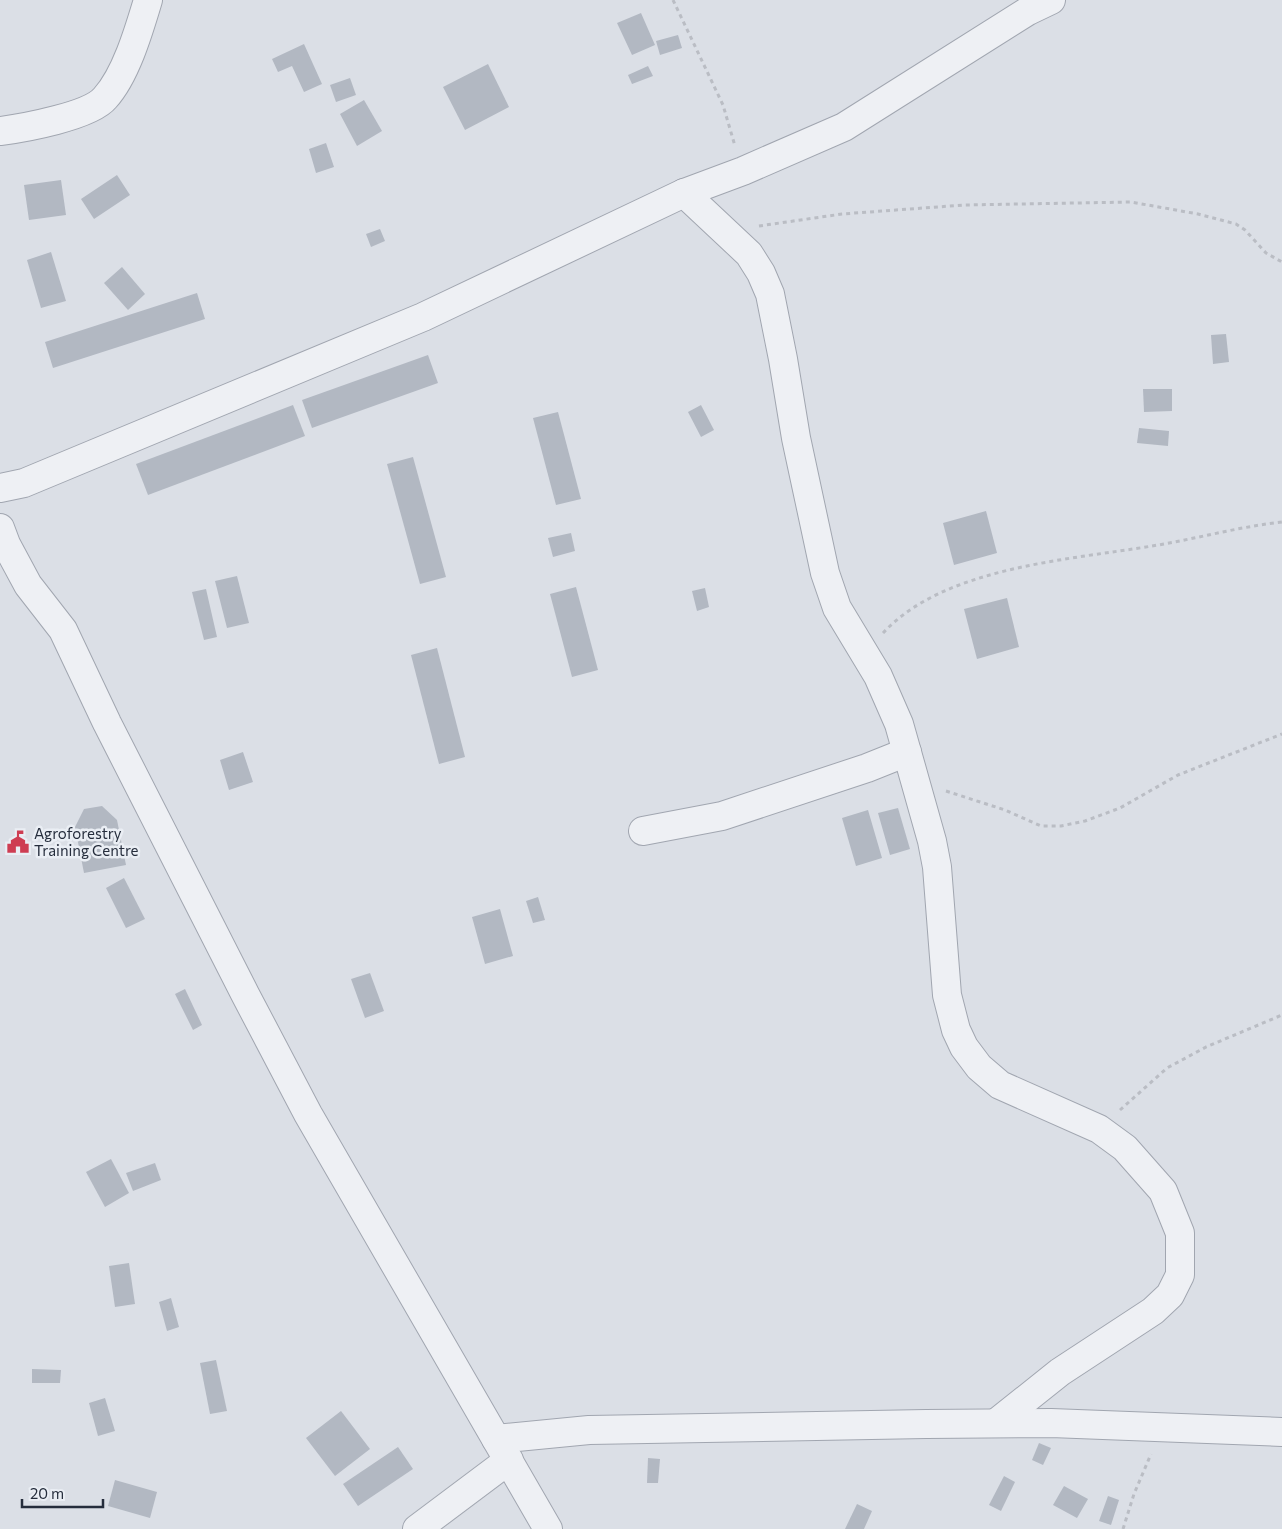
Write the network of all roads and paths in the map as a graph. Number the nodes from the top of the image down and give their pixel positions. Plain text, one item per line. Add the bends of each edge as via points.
1 (148, 0) edge
2 (673, 0) edge
3 (1051, 0) edge
4 (0, 131) edge
5 (743, 171) junction
6 (684, 194) junction
7 (726, 231) junction
8 (1282, 262) edge
9 (0, 488) edge
10 (1282, 522) edge
11 (0, 528) edge
12 (864, 654) junction
13 (1282, 734) edge
14 (907, 752) junction
15 (916, 784) junction
16 (643, 831) dead end
17 (1282, 1015) edge
18 (1099, 1129) junction
19 (996, 1423) junction
20 (1163, 1429) junction
21 (1282, 1432) edge
22 (502, 1450) junction
23 (417, 1529) edge
24 (548, 1529) edge
25 (1123, 1529) edge

1 - 4 street via 123,70 105,99 89,110
2 - 5 path via 723,105
3 - 5 street via 1028,11 844,127
5 - 6 street
6 - 7 street
6 - 9 street via 422,317 24,483
7 - 8 path via 842,214 964,204 1131,202 1236,224 1266,253
7 - 12 street via 749,254 770,294 825,573 837,608
10 - 12 path via 1049,562 988,576 950,589 913,608 891,625
11 - 22 street via 28,584 64,630 108,723 308,1114
12 - 14 street via 878,676 899,724
13 - 15 path via 1178,775 1120,808 1061,826 1041,826 1005,810
14 - 15 street
14 - 16 street via 722,816
15 - 18 street via 937,867 947,995 964,1047 979,1067 1000,1085
17 - 18 path via 1206,1047 1167,1068
18 - 19 street via 1125,1148 1163,1191 1180,1233 1180,1275 1170,1295 1153,1311 1060,1372
19 - 20 street
19 - 22 street via 588,1430
20 - 21 street
20 - 25 path via 1134,1494
22 - 23 street
22 - 24 street

